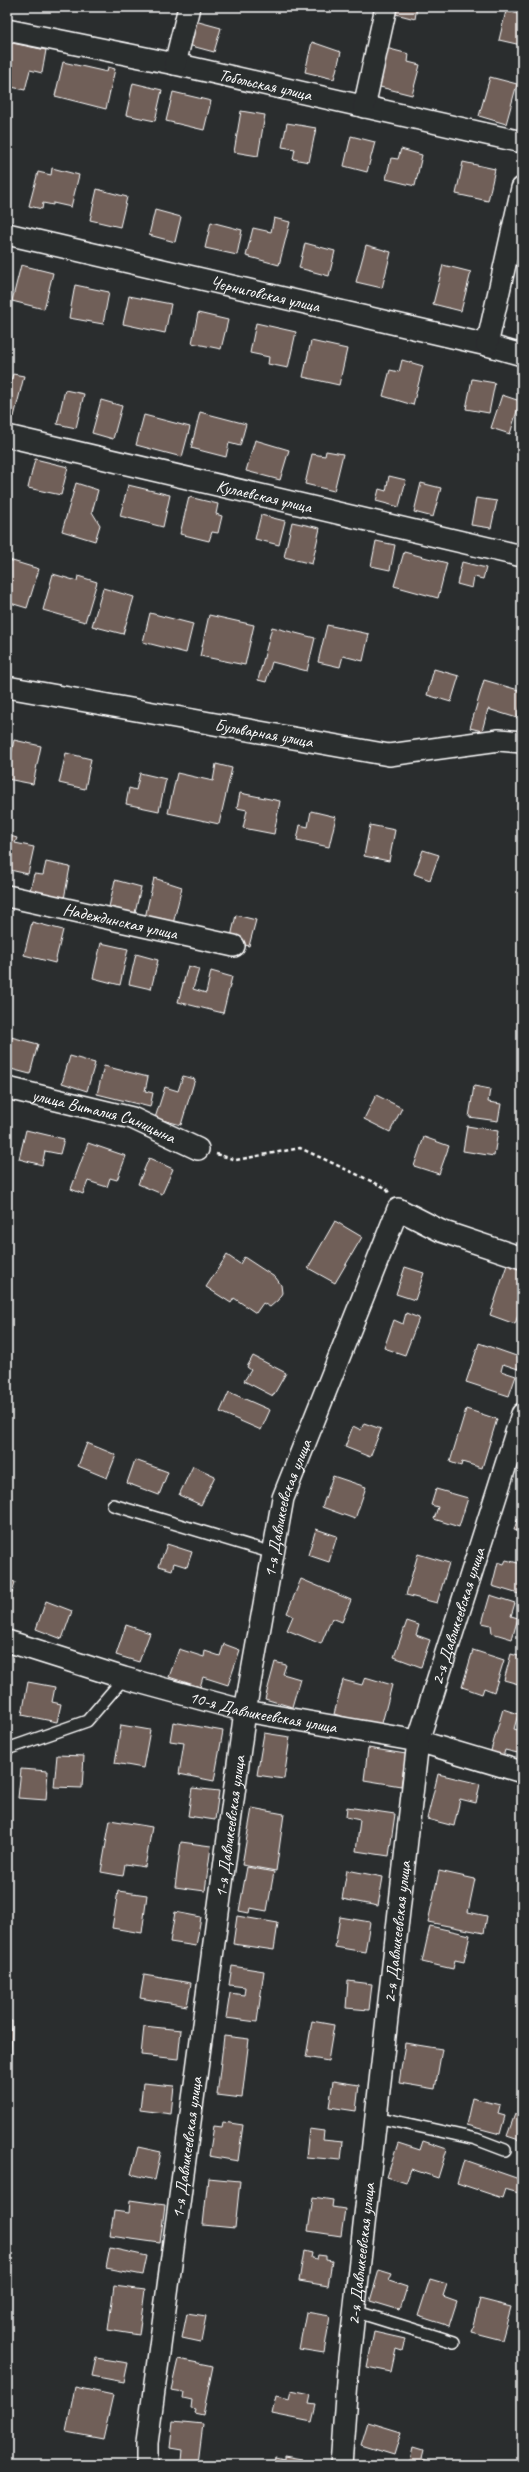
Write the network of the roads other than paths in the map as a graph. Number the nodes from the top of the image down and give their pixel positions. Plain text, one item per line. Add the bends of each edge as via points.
1 (189, 7) edge
2 (386, 7) edge
3 (7, 30) edge
4 (175, 64) junction
5 (364, 107) junction
6 (522, 142) edge
7 (522, 188) edge
8 (7, 234) edge
9 (487, 345) junction
10 (522, 355) edge
11 (7, 436) edge
12 (522, 556) edge
13 (7, 687) edge
14 (522, 742) edge
15 (7, 896) edge
16 (234, 946) dead end
17 (7, 1088) edge
18 (198, 1149) dead end
19 (522, 1258) edge
20 (522, 1414) edge
21 (113, 1505) dead end
22 (273, 1553) junction
23 (7, 1641) edge
24 (124, 1678) junction
25 (245, 1711) junction
26 (418, 1741) junction
27 (7, 1749) edge
28 (522, 1772) edge
29 (376, 2116) junction
30 (505, 2150) dead end
31 (354, 2311) junction
32 (454, 2342) dead end
33 (147, 2465) edge
34 (341, 2465) edge

1 - 4 street
2 - 5 street
3 - 4 street, Тобольская улица
4 - 5 street, Тобольская улица
5 - 6 street, Тобольская улица
7 - 9 street
8 - 9 street, Черниговская улица
9 - 10 street, Черниговская улица
11 - 12 street, Кулаевская улица
13 - 14 street, Бульварная улица via 389,755 499,740
15 - 16 street, Надеждинская улица
17 - 18 street, улица Виталия Синицына via 132,1118
19 - 22 street, 1-я Давликеевская улица via 441,1231 398,1209 283,1498
20 - 26 street, 2-я Давликеевская улица
21 - 22 lane
22 - 25 street, 1-я Давликеевская улица
23 - 24 street, 10-я Давликеевская улица
24 - 25 street, 10-я Давликеевская улица
24 - 27 lane via 87,1721
25 - 26 street, 10-я Давликеевская улица
25 - 33 street, 1-я Давликеевская улица via 147,2443
26 - 28 street, 10-я Давликеевская улица
26 - 29 street, 2-я Давликеевская улица
29 - 30 lane via 476,2139
29 - 31 street, 2-я Давликеевская улица
31 - 32 lane
31 - 34 street, 2-я Давликеевская улица

